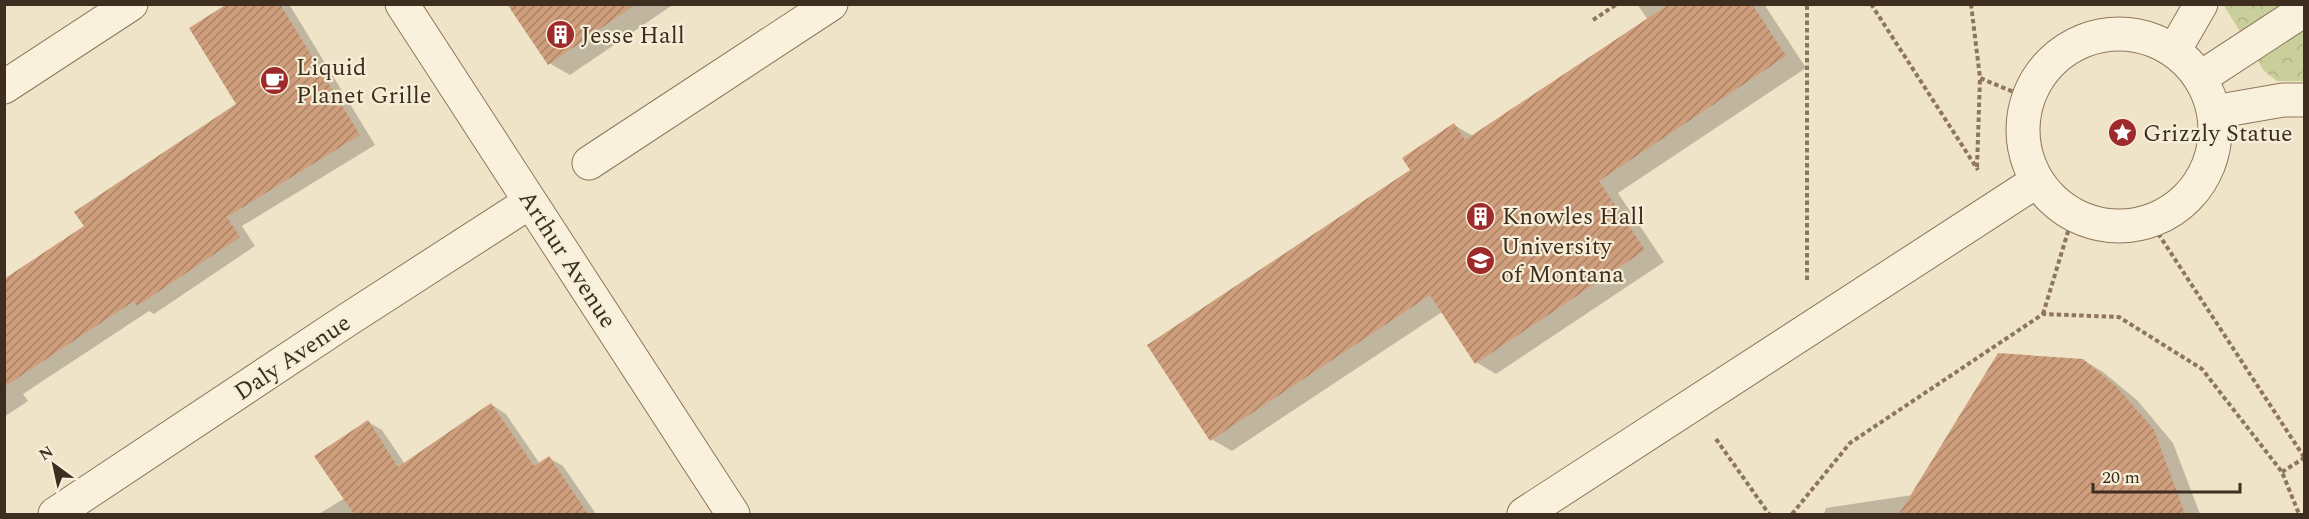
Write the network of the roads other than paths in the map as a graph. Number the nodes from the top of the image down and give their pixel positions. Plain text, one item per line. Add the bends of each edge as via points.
1 (131, 4) edge
2 (402, 4) edge
3 (831, 4) edge
4 (2201, 4) edge
5 (2304, 10) edge
6 (2174, 51) junction
7 (2200, 78) junction
8 (4, 87) edge
9 (2304, 100) edge
10 (2214, 112) junction
11 (590, 163) dead end
12 (2037, 181) junction
13 (530, 202) junction
14 (55, 514) edge
15 (733, 514) edge
16 (1524, 514) edge

1 - 8 street
2 - 13 street, Arthur Avenue
3 - 11 street
4 - 6 street
5 - 7 street
6 - 7 street
6 - 12 street via 2148,38 2119,34 2090,39 2063,52 2042,72 2028,98 2022,127 2026,158
7 - 10 street
9 - 10 street
10 - 12 street via 2215,141 2208,169 2192,194 2160,218 2112,226 2084,220 2059,206
12 - 16 street
13 - 14 street, Daly Avenue
13 - 15 street, Arthur Avenue

